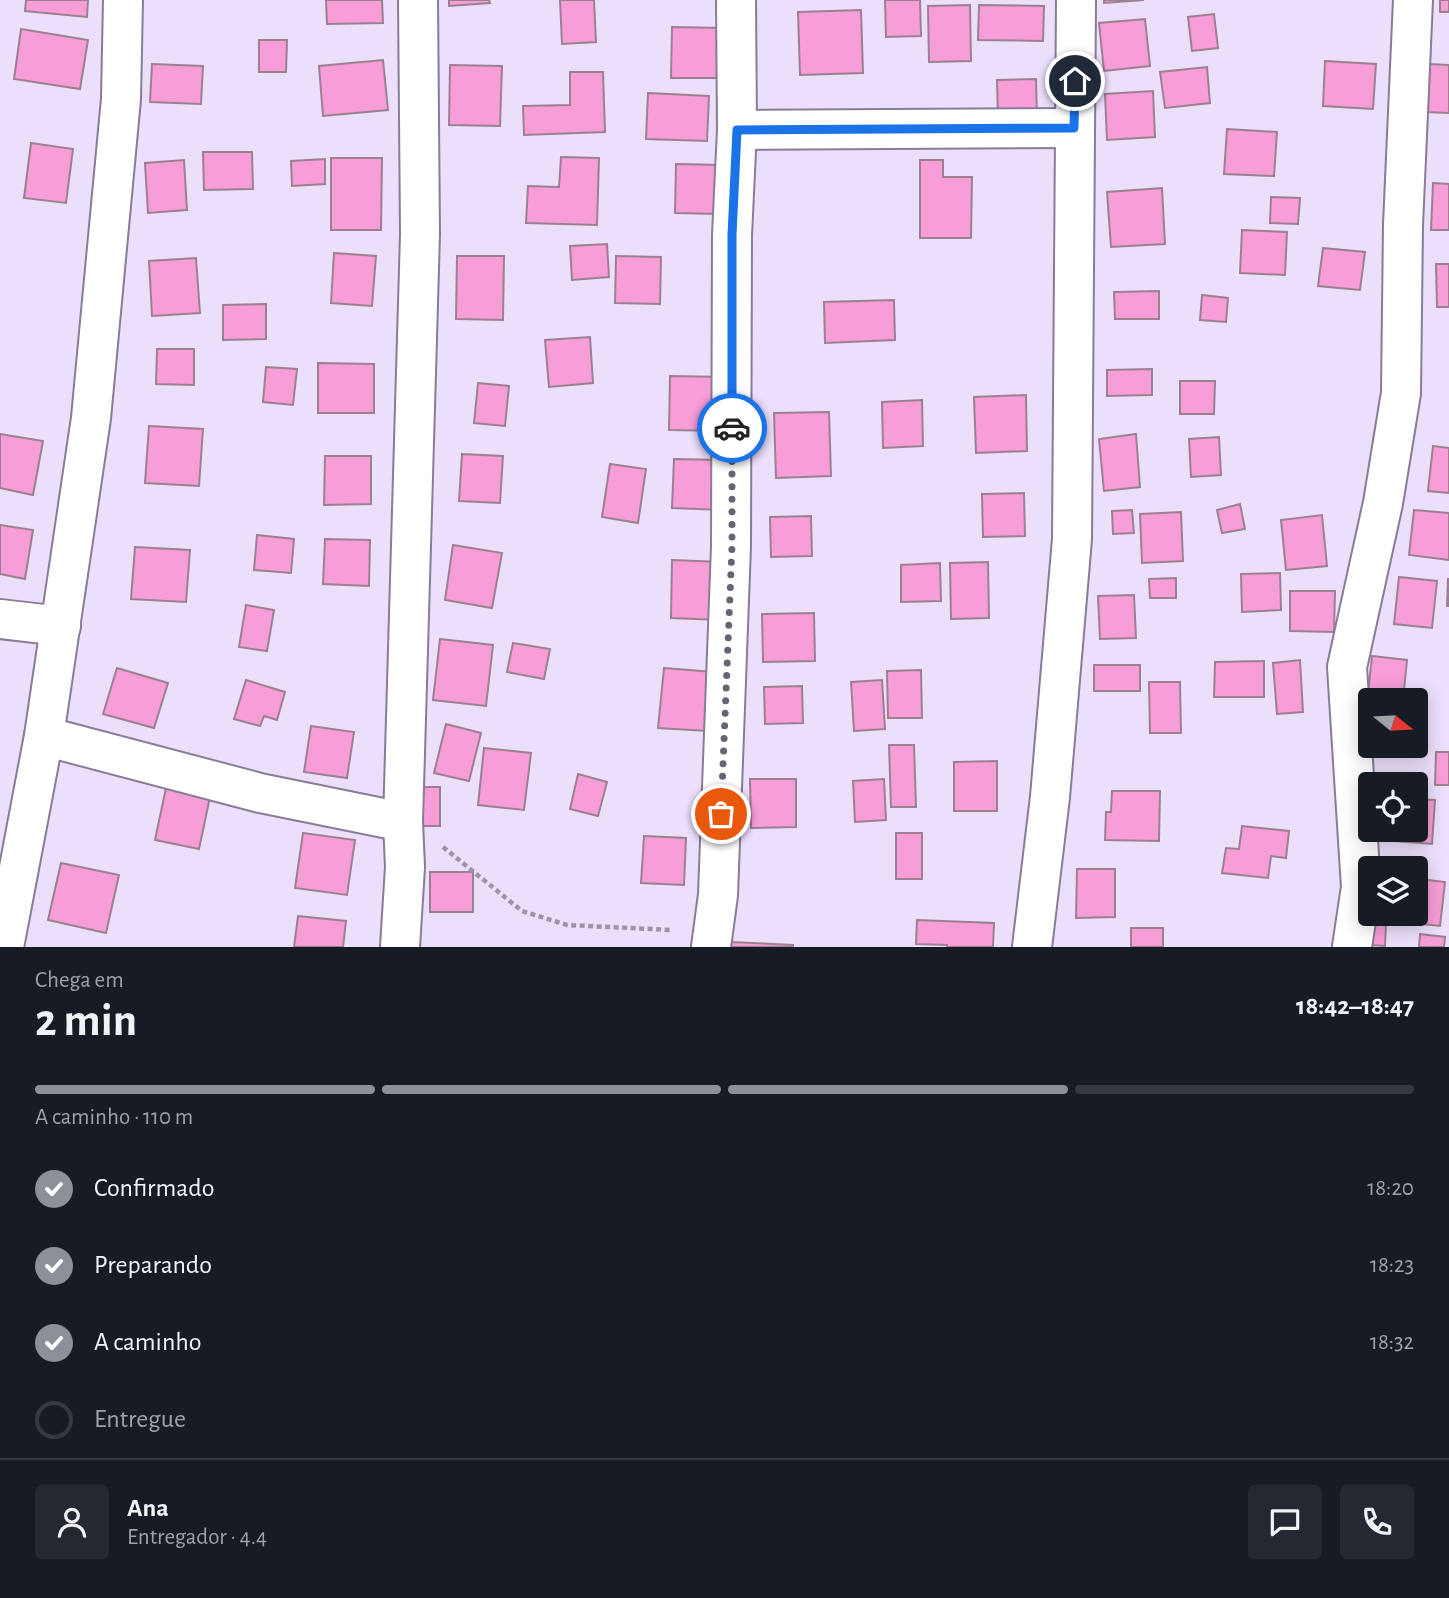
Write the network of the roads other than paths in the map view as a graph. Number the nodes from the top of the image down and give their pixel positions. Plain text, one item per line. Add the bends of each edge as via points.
1 (123, 0) edge
2 (418, 0) edge
3 (736, 0) edge
4 (1076, 0) edge
5 (1413, 0) edge
6 (1074, 128) junction
7 (737, 130) junction
8 (0, 619) edge
9 (61, 626) junction
10 (44, 736) junction
11 (403, 822) junction
12 (711, 939) edge
13 (4, 947) edge
14 (400, 947) edge
15 (1032, 947) edge
16 (1352, 947) edge

1 - 9 street via 121,99 91,418
2 - 11 street via 420,234
3 - 7 street
4 - 6 street
5 - 16 street via 1401,393 1383,503 1347,667 1361,887
6 - 7 street
6 - 15 street via 1072,539
7 - 12 street via 732,235 732,546 718,895
8 - 9 street
9 - 10 street
10 - 11 street via 260,793
10 - 13 street
11 - 14 street

